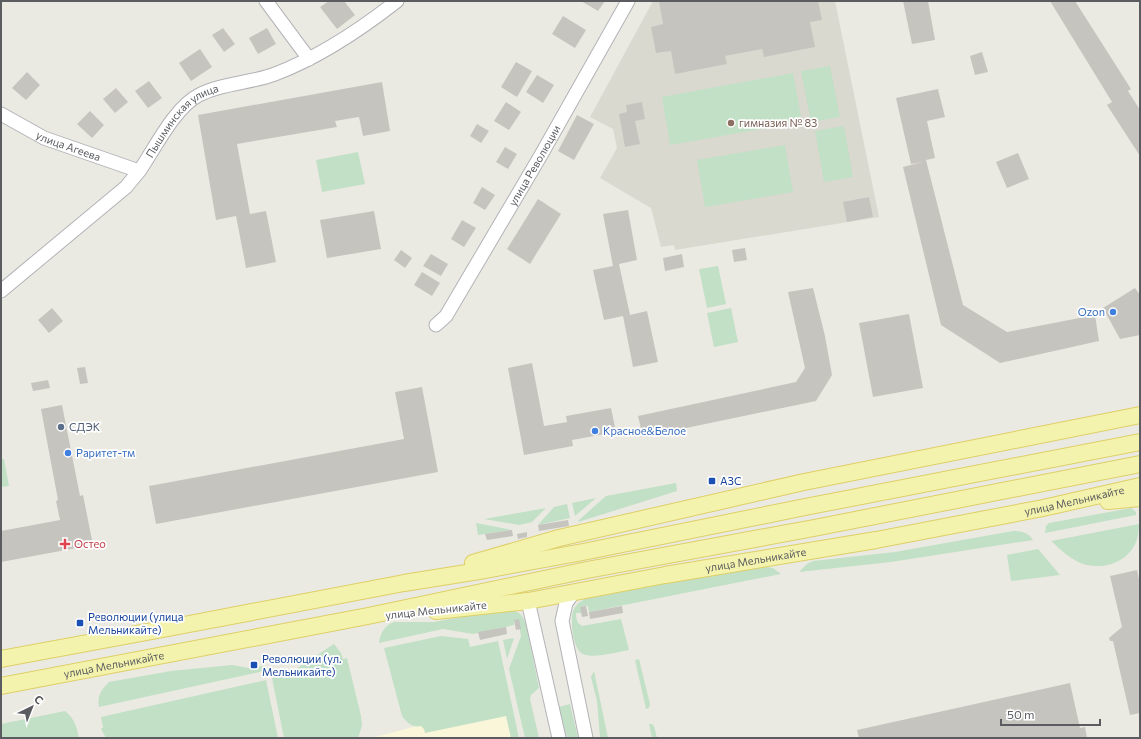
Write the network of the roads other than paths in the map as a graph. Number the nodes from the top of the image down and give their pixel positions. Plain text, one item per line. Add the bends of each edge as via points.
1 (266, 1) edge
2 (398, 1) edge
3 (628, 1) edge
4 (309, 59) junction
5 (1, 114) edge
6 (139, 171) junction
7 (1, 291) edge
8 (436, 325) dead end
9 (1140, 415) edge
10 (1140, 442) edge
11 (1140, 464) edge
12 (1140, 486) edge
13 (1140, 498) edge
14 (1043, 508) junction
15 (404, 582) junction
16 (574, 592) junction
17 (528, 601) junction
18 (368, 616) junction
19 (1, 659) edge
20 (8, 684) edge
21 (1, 692) edge
22 (559, 738) edge
23 (586, 738) edge

1 - 4 street
2 - 4 street, Пышминская улица via 340,42
3 - 8 street, улица Революции via 446,316
4 - 6 street, Пышминская улица via 274,74 199,95 182,109
5 - 6 street, улица Агеева via 44,138
6 - 7 street, Пышминская улица via 126,187
9 - 15 main road via 804,482 559,538
10 - 15 main road via 583,552
11 - 18 main road, улица Мельникайте via 587,570
12 - 14 main road, улица Мельникайте
13 - 14 main road
14 - 16 main road, улица Мельникайте via 876,540
15 - 19 main road
16 - 17 main road, улица Мельникайте
16 - 23 street via 566,603 562,621
17 - 18 main road, улица Мельникайте via 434,612
17 - 22 street
18 - 20 main road, улица Мельникайте
20 - 21 main road

